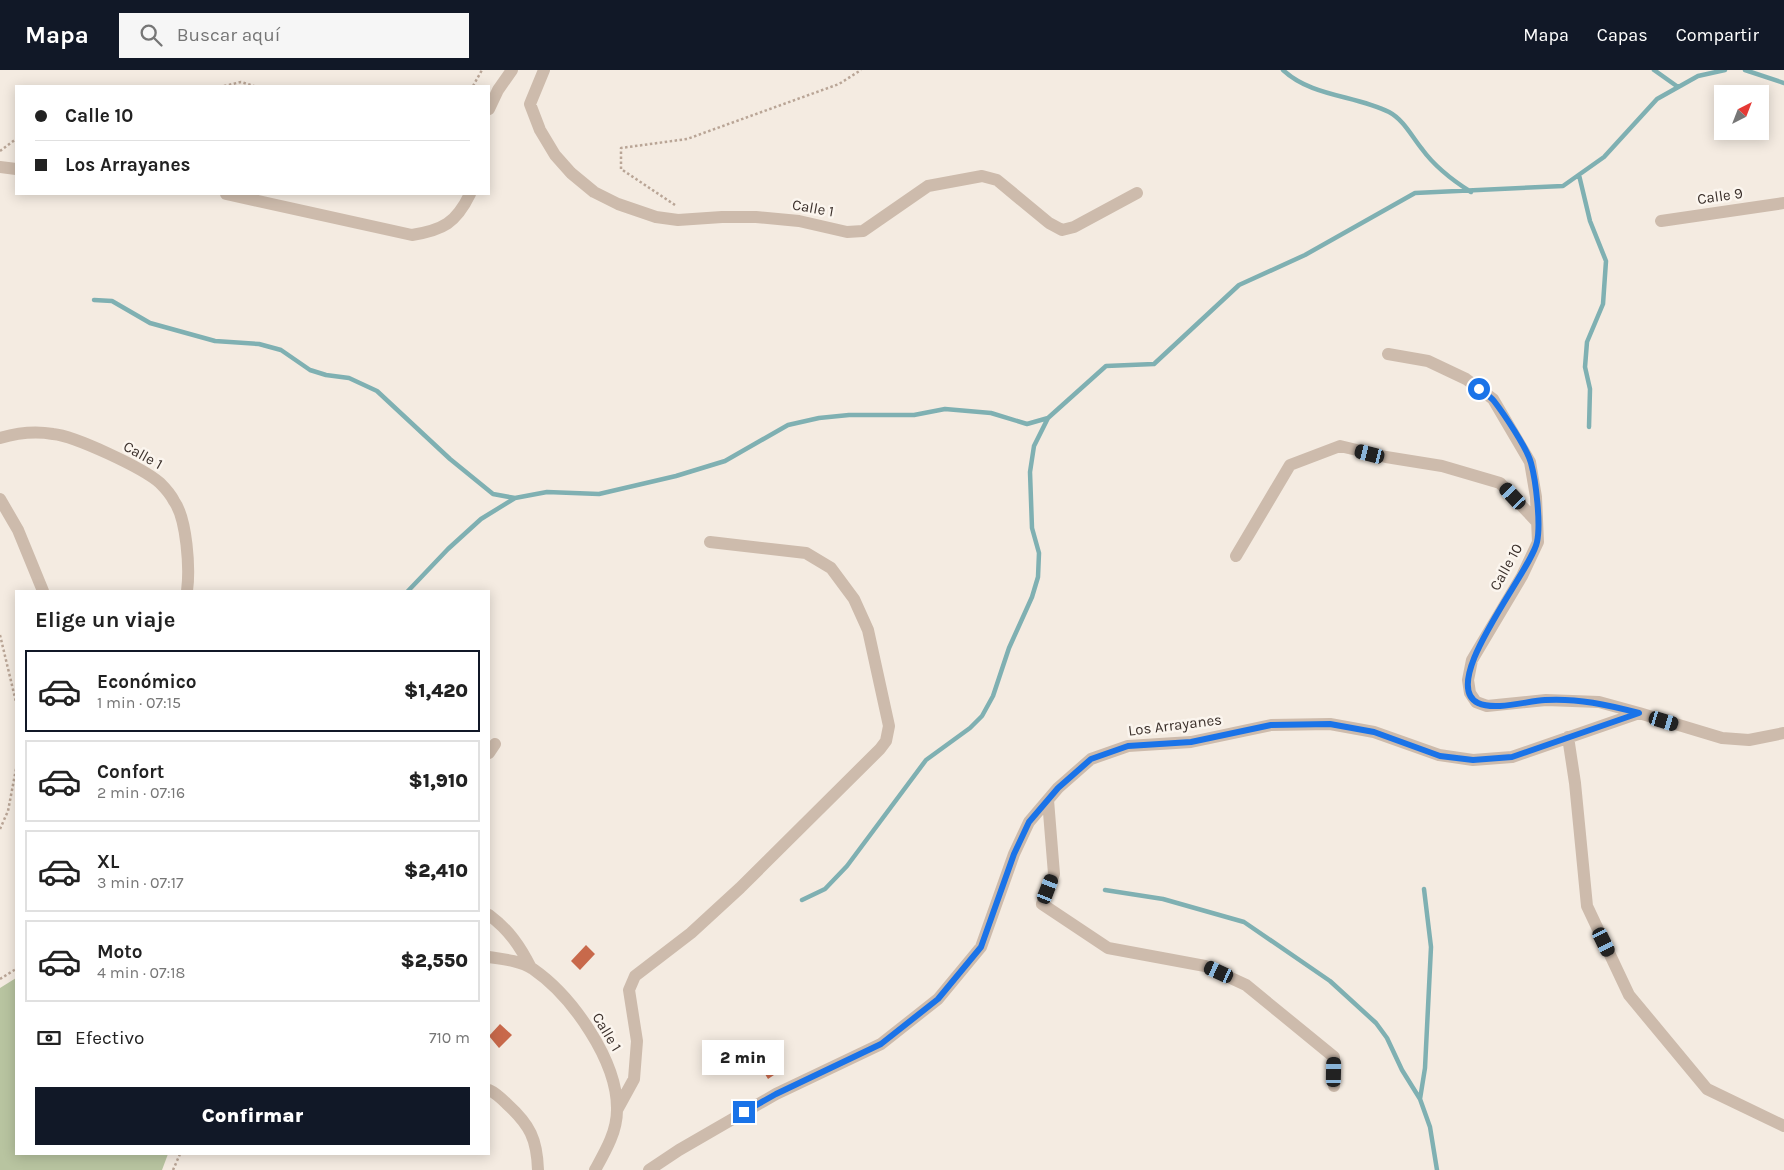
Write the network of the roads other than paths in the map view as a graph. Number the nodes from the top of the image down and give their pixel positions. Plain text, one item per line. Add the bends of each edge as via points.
1 (512, 70) edge
2 (544, 70) edge
3 (490, 107) edge
4 (0, 167) edge
5 (15, 170) edge
6 (1137, 193) dead end
7 (231, 195) edge
8 (470, 195) edge
9 (1784, 203) edge
10 (1661, 221) dead end
11 (1388, 354) dead end
12 (0, 438) edge
13 (0, 499) edge
14 (1537, 522) junction
15 (710, 542) dead end
16 (1236, 556) dead end
17 (43, 590) edge
18 (187, 590) edge
19 (1639, 713) junction
20 (1784, 733) edge
21 (1568, 737) junction
22 (1048, 800) junction
23 (490, 916) edge
24 (490, 957) edge
25 (532, 968) junction
26 (1334, 1086) dead end
27 (490, 1091) edge
28 (617, 1110) junction
29 (1784, 1126) edge
30 (538, 1170) edge
31 (594, 1170) edge
32 (649, 1170) edge

1 - 3 street
2 - 6 street, Calle 1 via 530,104 555,155 594,192 656,217 678,220 756,217 799,221 847,232 863,231 928,186 982,176 996,180 1062,230 1074,227
4 - 5 street
7 - 8 street via 412,234 435,231 451,222
9 - 10 street, Calle 9
11 - 14 street, Calle 10 via 1428,361 1466,379 1493,399 1530,462
12 - 18 street, Calle 1 via 36,432 55,434 126,462 160,483 176,503 182,524
13 - 17 street via 18,530
14 - 16 street via 1500,483 1442,466 1340,446 1290,465
14 - 19 street, Calle 10 via 1538,542 1522,576 1472,660 1468,680 1470,693 1476,702 1487,706 1546,700 1599,702
15 - 28 street via 806,553 831,568 854,599 868,630 889,726 886,741 880,749 753,874 691,933 635,976 629,990 637,1041 634,1078
19 - 20 street via 1722,738 1749,740
19 - 21 street, Los Arrayanes
21 - 22 street, Los Arrayanes via 1512,757 1473,760 1440,756 1374,732 1330,724 1271,725 1191,742 1128,746 1091,759
21 - 29 street via 1587,906 1629,995 1707,1089
22 - 26 street via 1054,874 1042,904 1108,948 1205,966 1246,985 1334,1057
22 - 32 street, Los Arrayanes via 1029,822 1014,854 981,947 938,999 881,1044 776,1094
23 - 25 street via 520,944
24 - 25 street, Calle 1
25 - 28 street, Calle 1 via 556,988 602,1052 614,1081
27 - 30 street via 519,1115 531,1131 537,1149
28 - 31 street, Calle 1 via 610,1142

